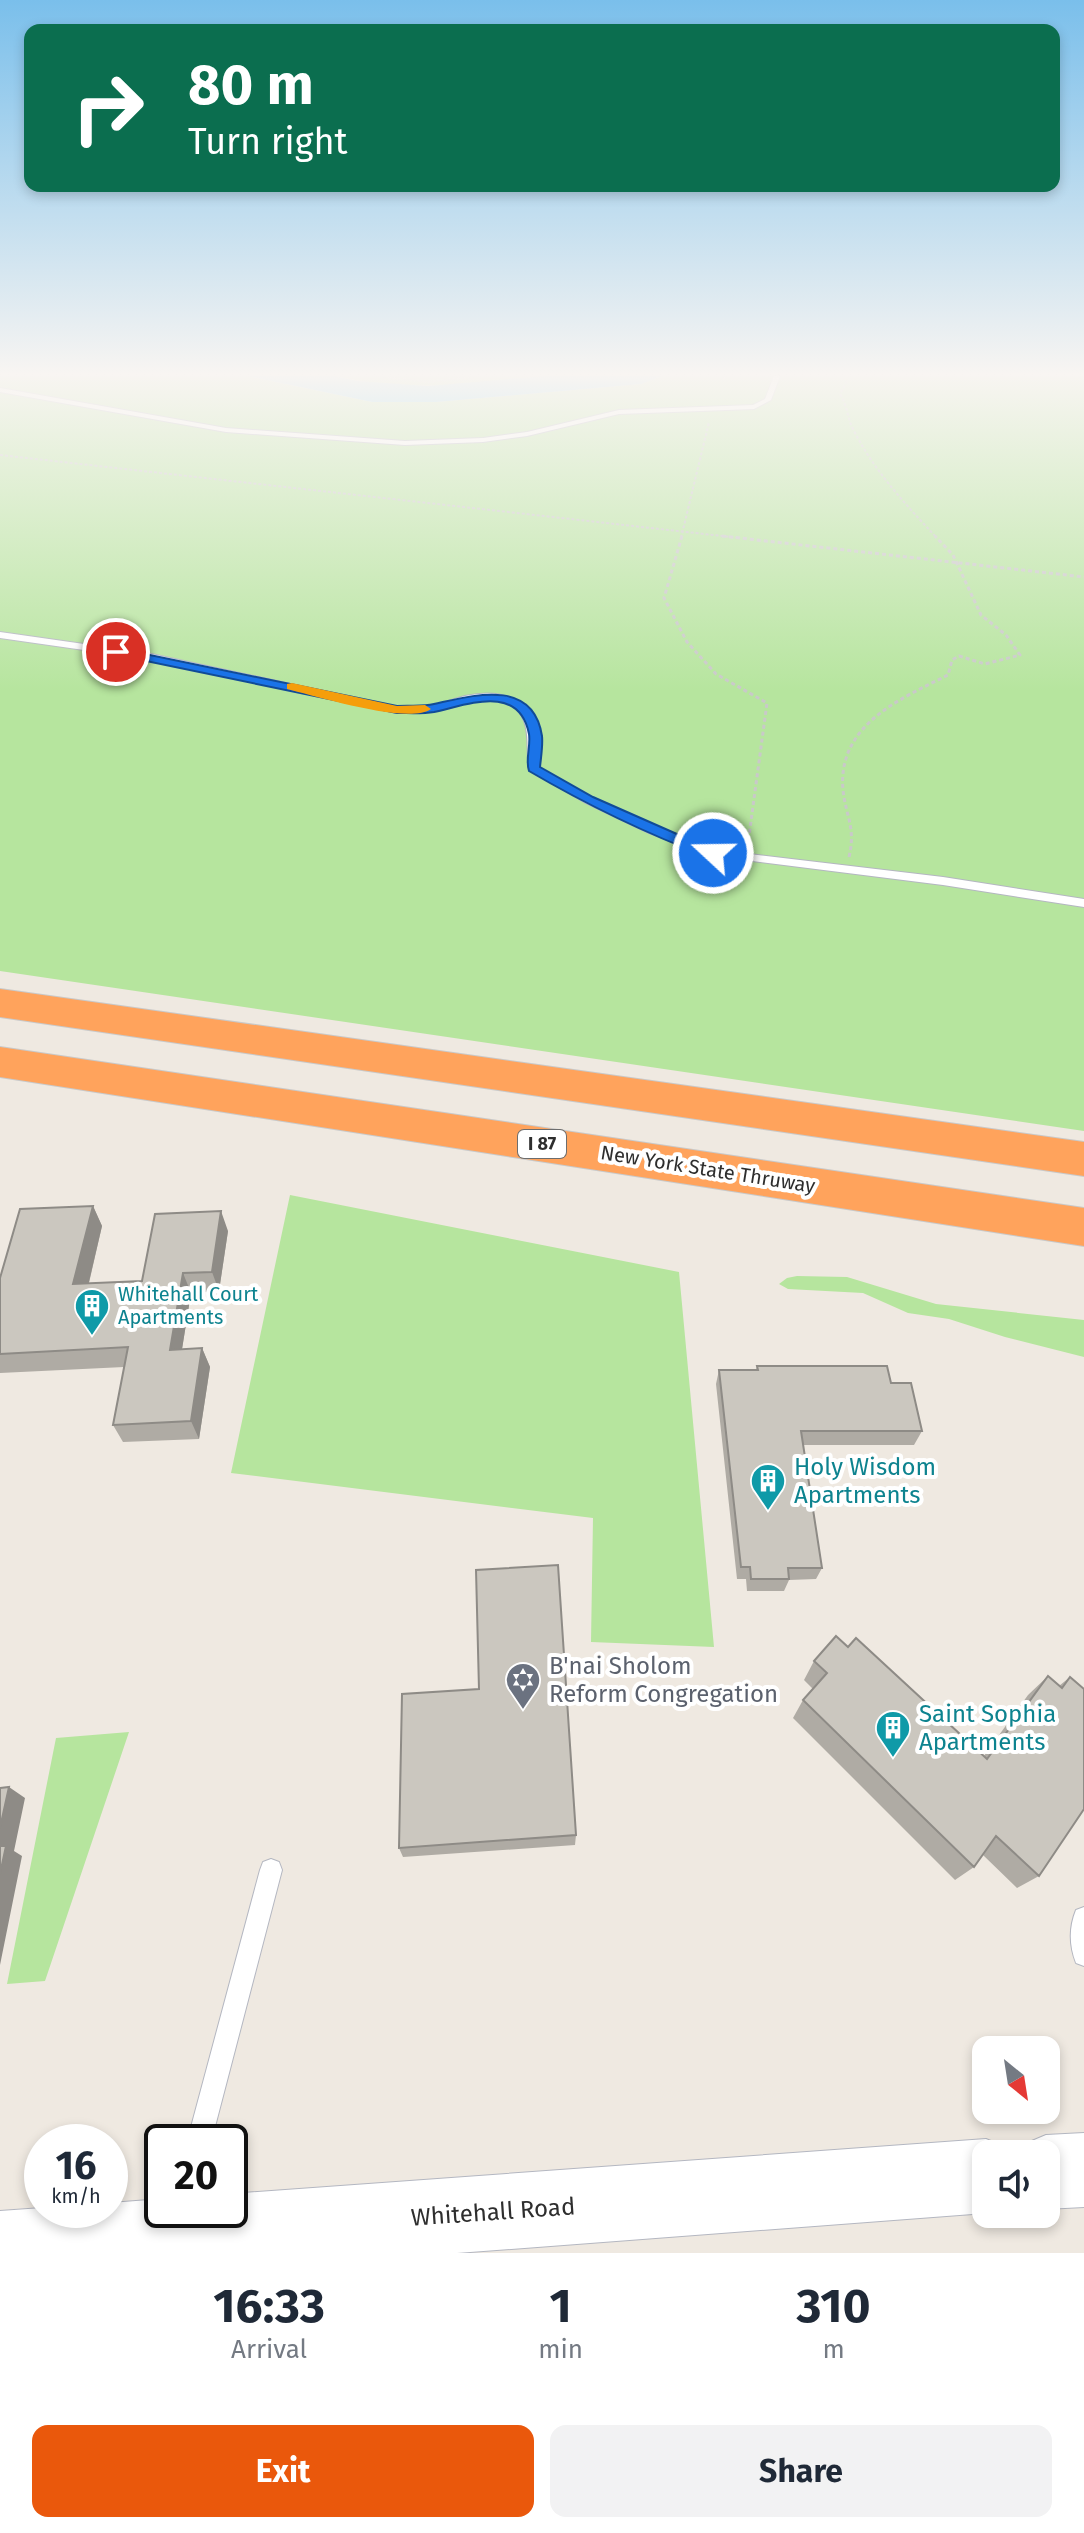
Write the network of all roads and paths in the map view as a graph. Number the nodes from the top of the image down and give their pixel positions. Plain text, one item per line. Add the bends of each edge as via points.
1 (235, 481) edge
2 (696, 481) edge
3 (886, 481) edge
4 (684, 531) junction
5 (957, 563) junction
6 (1084, 577) edge
7 (0, 635) edge
8 (746, 857) junction
9 (848, 870) junction
10 (1084, 903) edge
11 (0, 1003) edge
12 (0, 1062) edge
13 (1084, 1159) edge
14 (1084, 1227) edge
15 (271, 1870) dead end
16 (1084, 1918) edge
17 (1084, 1955) edge
18 (204, 2124) edge
19 (1084, 2170) edge
20 (1060, 2171) edge
21 (972, 2177) edge
22 (248, 2219) edge
23 (149, 2228) edge
24 (0, 2249) edge

1 - 4 path
2 - 4 path
3 - 5 path
4 - 5 path
4 - 8 path via 664,598 687,642 716,674 767,703
5 - 6 path
5 - 9 path via 981,615 1020,655 985,664 959,656 952,660 948,675 869,718 850,746 843,785 853,832
7 - 8 lane via 147,656 397,710 498,697 526,714 535,735 533,768 546,777 653,831 713,853
8 - 9 lane
9 - 10 lane
11 - 13 highway
12 - 14 highway, New York State Thruway / I 87
15 - 18 lane
16 - 17 lane
19 - 20 street
21 - 22 street, Whitehall Road
23 - 24 street, Whitehall Road

